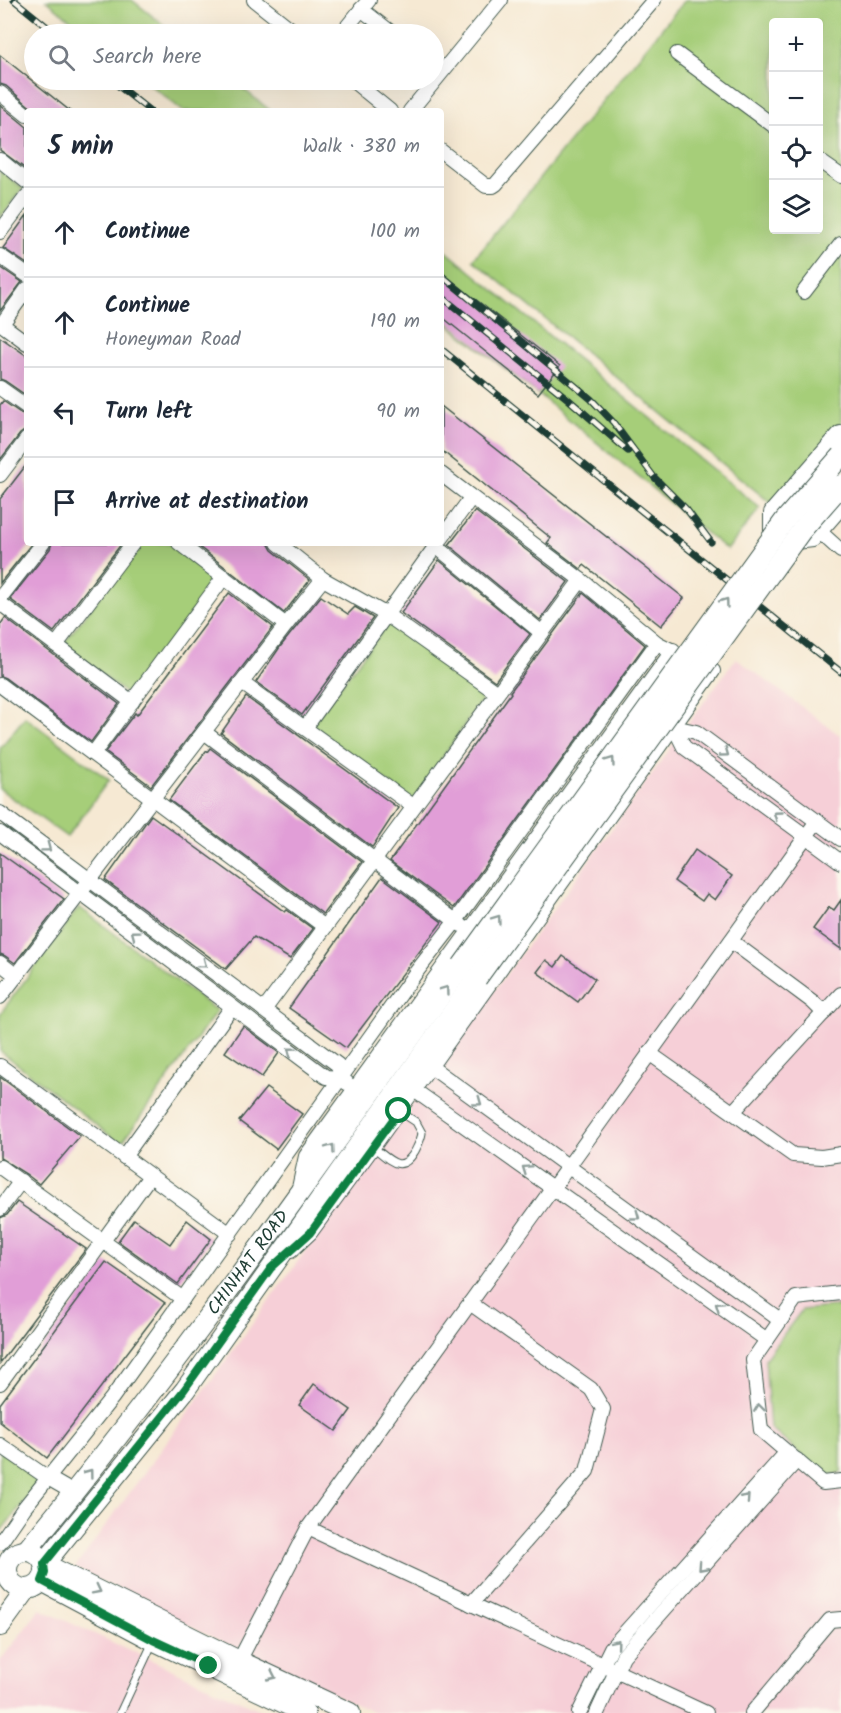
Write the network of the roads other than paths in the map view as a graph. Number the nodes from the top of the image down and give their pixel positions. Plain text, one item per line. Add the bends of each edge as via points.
1 (254, 0) edge
2 (501, 0) edge
3 (654, 0) edge
4 (365, 4) edge
5 (284, 24) edge
6 (349, 24) edge
7 (384, 24) edge
8 (677, 54) dead end
9 (444, 62) edge
10 (364, 90) edge
11 (424, 90) edge
12 (0, 93) edge
13 (386, 108) edge
14 (413, 108) edge
15 (24, 113) edge
16 (769, 122) edge
17 (444, 153) edge
18 (0, 160) edge
19 (823, 163) edge
20 (841, 176) edge
21 (24, 180) edge
22 (24, 200) edge
23 (0, 232) edge
24 (841, 244) edge
25 (0, 256) edge
26 (24, 273) edge
27 (804, 292) dead end
28 (24, 293) edge
29 (1, 324) edge
30 (24, 341) edge
31 (1, 390) edge
32 (24, 405) edge
33 (841, 436) edge
34 (24, 443) edge
35 (841, 456) edge
36 (0, 475) edge
37 (444, 476) edge
38 (841, 485) edge
39 (471, 498) junction
40 (841, 508) edge
41 (820, 532) junction
42 (444, 535) edge
43 (774, 545) joint
44 (41, 546) edge
45 (131, 546) edge
46 (183, 546) edge
47 (282, 546) edge
48 (436, 546) edge
49 (441, 546) edge
50 (841, 551) edge
51 (224, 577) junction
52 (323, 579) junction
53 (581, 580) junction
54 (0, 601) edge
55 (387, 615) junction
56 (286, 625) junction
57 (542, 633) junction
58 (657, 643) junction
59 (56, 645) junction
60 (673, 651) junction
61 (242, 683) junction
62 (0, 685) edge
63 (497, 693) junction
64 (132, 702) junction
65 (674, 727) junction
66 (305, 728) junction
67 (204, 732) junction
68 (93, 754) junction
69 (153, 798) junction
70 (413, 806) junction
71 (0, 813) edge
72 (817, 821) junction
73 (0, 833) edge
74 (806, 836) junction
75 (841, 839) edge
76 (374, 860) junction
77 (841, 862) edge
78 (90, 880) junction
79 (80, 893) junction
80 (455, 921) junction
81 (325, 927) junction
82 (470, 930) junction
83 (730, 941) junction
84 (0, 963) edge
85 (470, 972) junction
86 (17, 976) junction
87 (841, 994) edge
88 (0, 997) edge
89 (232, 1007) junction
90 (264, 1010) junction
91 (824, 1013) junction
92 (649, 1053) junction
93 (0, 1066) edge
94 (430, 1067) junction
95 (341, 1078) junction
96 (355, 1089) junction
97 (414, 1090) junction
98 (399, 1111) junction
99 (733, 1113) junction
100 (373, 1147) junction
101 (841, 1154) edge
102 (306, 1156) junction
103 (124, 1157) junction
104 (281, 1162) junction
105 (0, 1167) edge
106 (568, 1167) junction
107 (150, 1176) junction
108 (21, 1181) junction
109 (553, 1188) junction
110 (298, 1193) junction
111 (0, 1209) edge
112 (230, 1234) junction
113 (103, 1241) junction
114 (271, 1268) junction
115 (841, 1293) edge
116 (183, 1299) junction
117 (470, 1303) junction
118 (780, 1320) junction
119 (766, 1340) junction
120 (0, 1383) edge
121 (0, 1444) edge
122 (792, 1456) junction
123 (48, 1478) junction
124 (841, 1481) edge
125 (74, 1493) junction
126 (308, 1528) junction
127 (7, 1564) edge
128 (38, 1578) junction
129 (471, 1604) junction
130 (841, 1619) edge
131 (0, 1626) edge
132 (157, 1631) junction
133 (239, 1661) junction
134 (603, 1665) junction
135 (616, 1671) junction
136 (120, 1713) edge
137 (305, 1713) edge
138 (350, 1713) edge
139 (579, 1713) edge
140 (597, 1713) edge
141 (706, 1713) edge
142 (753, 1713) edge

1 - 5 street
2 - 9 street
3 - 17 street via 496,184 486,186
4 - 6 street
4 - 7 street
8 - 16 street
10 - 13 street
11 - 14 street
12 - 15 street
18 - 21 street
19 - 20 street
22 - 23 street
24 - 27 street
25 - 26 street
28 - 29 street
29 - 30 street
31 - 32 street
33 - 43 street via 774,513
34 - 36 street
85 -> 35 street, bridge via 785,520
37 - 39 street
38 - 85 street, bridge via 801,531
39 - 42 street
39 - 53 street
40 - 41 street
41 - 43 street via 813,540
41 - 50 street
44 - 54 street
45 - 59 street
46 - 51 street
47 - 52 street
48 - 55 street
49 - 57 street
51 - 56 street
51 - 64 street
52 - 55 street
52 - 56 street
53 - 57 street
53 - 58 street
54 - 59 street
55 - 63 street
55 - 66 street
56 - 61 street
57 - 63 street
58 - 60 street
58 - 80 street
59 - 64 street
60 - 65 street via 713,671
60 - 82 street
61 - 66 street
61 - 67 street
62 - 68 street
63 - 70 street
64 - 68 street
65 -> 72 street via 696,732
74 -> 65 street via 684,747
65 - 94 street
66 - 70 street
67 - 69 street
67 - 76 street
68 - 69 street
69 - 78 street
69 - 81 street
70 - 76 street
71 -> 78 street
72 - 74 street
72 - 75 street
73 - 79 street
74 - 77 street
74 - 83 street
76 - 80 street
76 - 81 street
78 - 79 street
78 -> 90 street
79 - 86 street
89 -> 79 street
80 - 82 street
80 - 95 street
81 - 90 street
82 - 96 street
83 - 91 street
83 - 92 street
84 - 86 street
110 -> 85 street, CHINHAT ROAD
85 - 114 street
86 - 88 street
87 - 91 street
95 -> 89 street via 326,1077
89 - 103 street
90 - 95 street via 338,1065
91 - 99 street
92 - 99 street
92 - 106 street
93 - 103 street
94 - 97 street
94 -> 106 street
95 - 96 street
95 - 104 street
96 - 102 street
97 - 98 street
109 -> 97 street
98 - 100 street
98 - 100 lane via 416,1122 423,1133 409,1160 399,1164
99 - 101 street via 793,1155
100 - 114 street via 310,1233
102 - 104 street
102 - 110 street
103 - 107 street
104 - 112 street
105 - 108 street
106 - 109 street
106 -> 118 street
107 - 112 street
107 - 113 street
108 - 111 street
108 - 113 street
109 - 117 street
119 -> 109 street
125 -> 110 street, CHINHAT ROAD
112 - 116 street
113 - 116 street
113 - 120 street
114 - 128 street via 184,1390
115 - 118 street via 796,1298
116 - 123 street
117 - 126 street
117 - 129 street via 591,1389 603,1409 587,1471
118 - 119 street
122 -> 119 street via 761,1430 753,1360
121 - 123 street
122 - 124 street via 823,1483
134 -> 122 street via 611,1648
122 -> 135 street via 623,1656
123 - 125 street
123 - 127 street via 24,1508
125 - 127 street, CHINHAT ROAD
126 - 129 street
126 - 133 street
127 - 128 street via 18,1587
127 - 128 street via 37,1555
128 - 131 street
128 - 132 street
129 - 134 street
130 - 142 street via 830,1620
132 - 133 street
132 - 136 lane
132 - 137 street
133 -> 138 street
134 - 135 street
134 - 139 street
135 - 140 street
135 - 141 street

